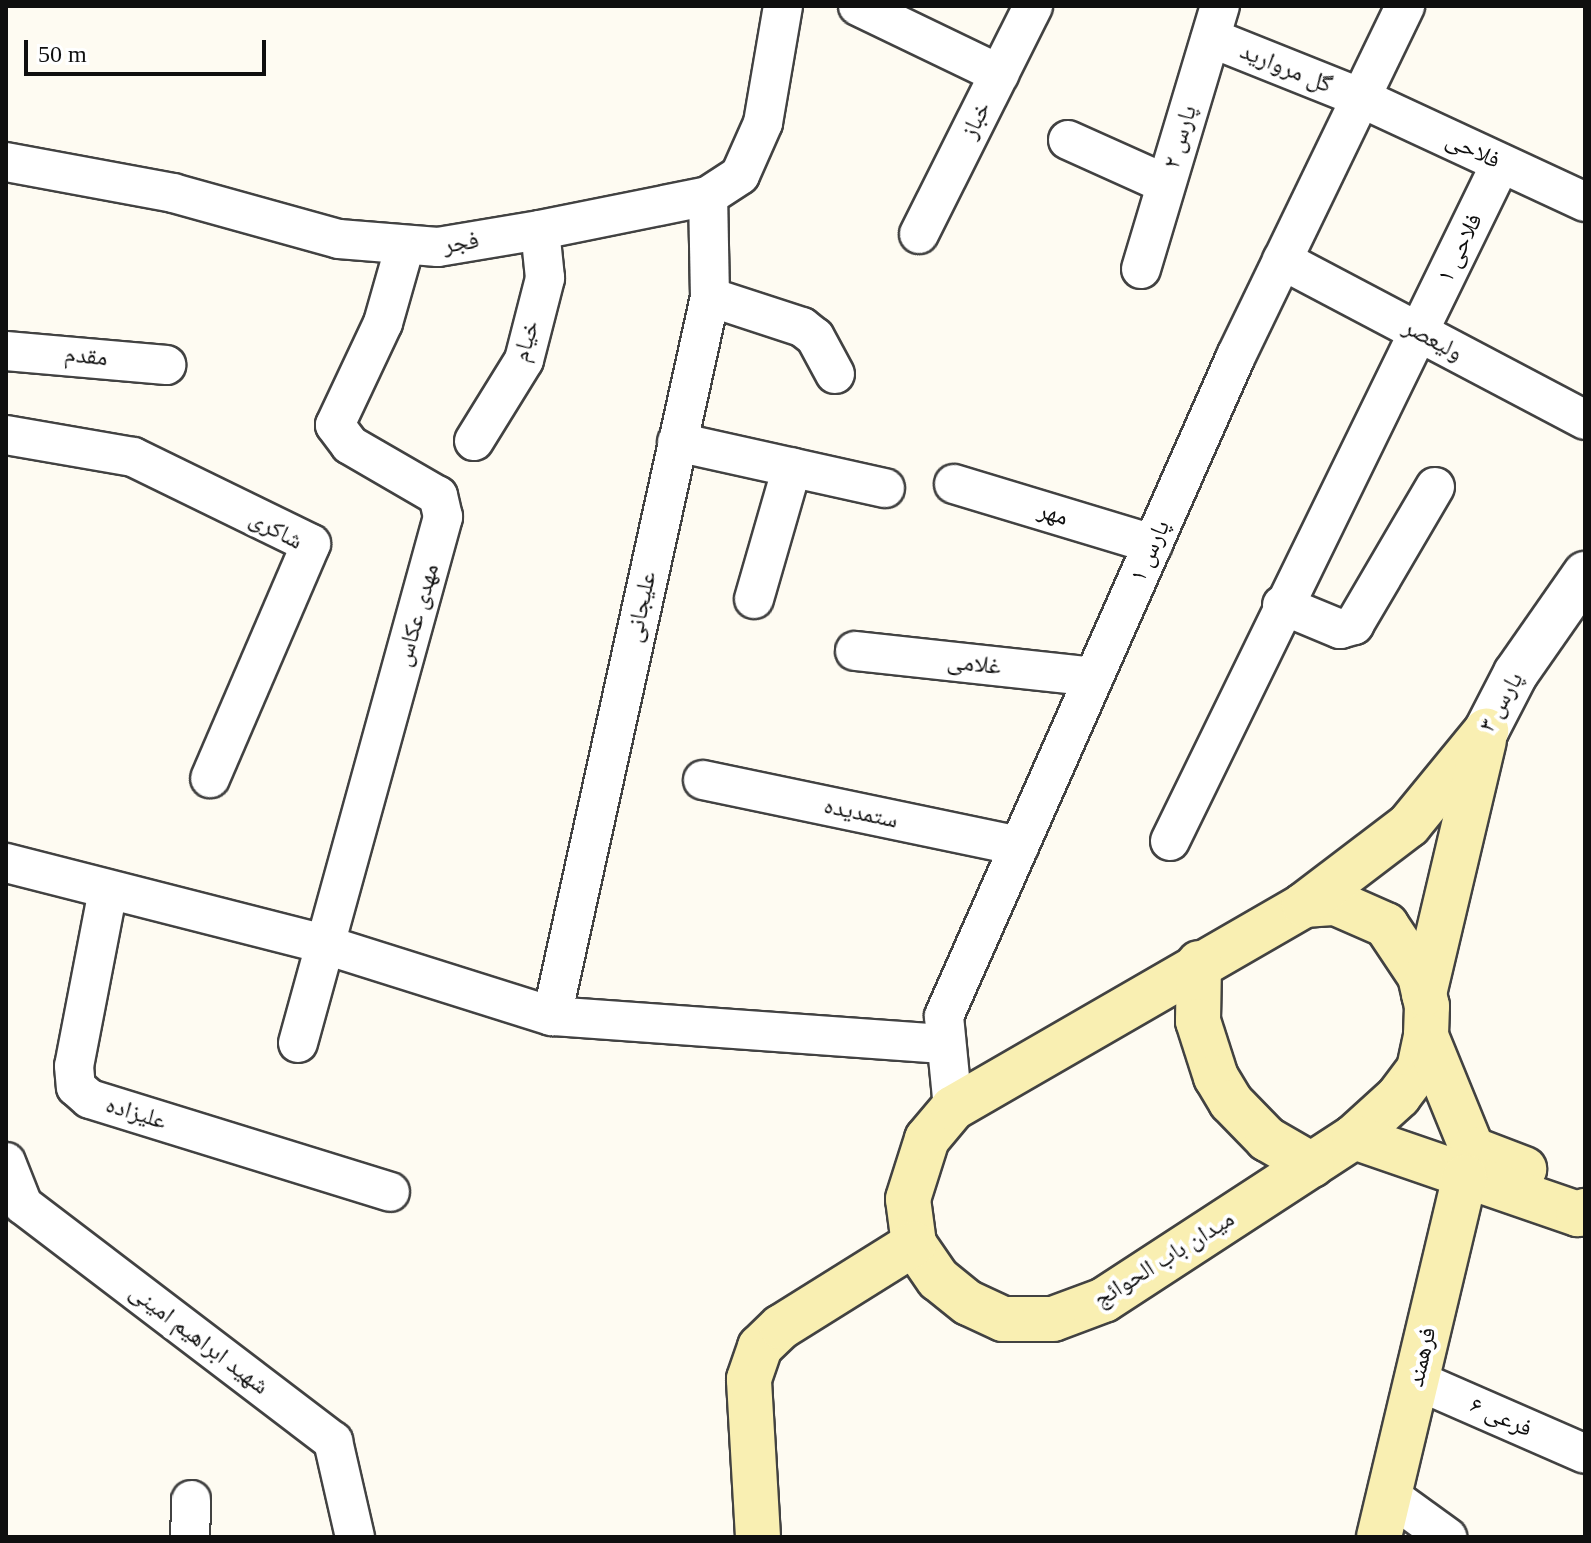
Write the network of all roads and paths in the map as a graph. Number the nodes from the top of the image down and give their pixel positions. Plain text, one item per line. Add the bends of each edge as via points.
1 (783, 6) edge
2 (858, 6) edge
3 (1033, 6) edge
4 (1405, 6) edge
5 (1216, 22) edge
6 (999, 74) junction
7 (1361, 98) junction
8 (1068, 140) dead end
9 (6, 162) edge
10 (1501, 163) junction
11 (1166, 184) junction
12 (708, 196) junction
13 (1585, 202) edge
14 (540, 230) junction
15 (919, 234) dead end
16 (405, 246) junction
17 (1282, 260) junction
18 (1141, 269) dead end
19 (710, 297) junction
20 (1418, 332) junction
21 (6, 351) edge
22 (166, 365) dead end
23 (835, 374) dead end
24 (1585, 420) edge
25 (6, 435) edge
26 (474, 441) dead end
27 (677, 442) junction
28 (792, 467) junction
29 (954, 484) dead end
30 (1435, 487) dead end
31 (885, 488) dead end
32 (1153, 544) junction
33 (1585, 574) edge
34 (754, 599) dead end
35 (1282, 605) junction
36 (855, 651) dead end
37 (1094, 677) junction
38 (1486, 731) junction
39 (210, 778) dead end
40 (703, 780) dead end
41 (1170, 841) dead end
42 (1019, 846) junction
43 (6, 863) edge
44 (108, 890) junction
45 (1304, 905) junction
46 (323, 944) junction
47 (1199, 963) junction
48 (1425, 1015) junction
49 (552, 1016) junction
50 (298, 1043) dead end
51 (945, 1044) junction
52 (953, 1108) junction
53 (1354, 1137) junction
54 (6, 1162) edge
55 (1312, 1165) junction
56 (1465, 1177) junction
57 (390, 1192) dead end
58 (1585, 1192) edge
59 (1585, 1211) edge
60 (914, 1244) junction
61 (1416, 1380) junction
62 (1585, 1454) edge
63 (1389, 1495) junction
64 (355, 1537) edge
65 (758, 1537) edge
66 (1379, 1537) edge
67 (1447, 1537) edge

1 - 12 street, فجر via 763,123 740,175
2 - 6 street
3 - 6 street, خباز
4 - 7 street, پارس ۱
5 - 7 street, گل مروارید
5 - 11 street, پارس ۲
6 - 15 street, خباز
7 - 10 street, فلاحی
7 - 17 street, پارس ۱
8 - 11 street
9 - 16 street, فجر via 173,193 339,239
10 - 13 street, فلاحی
10 - 20 street, فلاحی ۱
11 - 18 street, پارس ۲
12 - 14 street, فجر
12 - 19 street, علیجانی
14 - 16 street, فجر via 438,247
14 - 26 street, خیام via 545,278 524,360
16 - 46 street, مهدی عکاس via 383,323 335,425 350,445 438,496 443,517
17 - 20 street, ولیعصر
17 - 32 street, پارس ۱
19 - 23 street via 802,327 815,337
19 - 27 street, علیجانی
20 - 24 street, ولیعصر
20 - 35 street, فلاحی ۱
21 - 22 street, مقدم
25 - 39 street, شاکری via 133,457 311,544
27 - 28 street
27 - 49 street, علیجانی
28 - 31 street
28 - 34 street
29 - 32 street, مهر
30 - 35 street via 1354,625 1340,629
32 - 37 street, پارس ۱
33 - 38 street, پارس ۳ via 1516,673
35 - 41 street, فلاحی ۱
36 - 37 street, غلامی
37 - 42 street, پارس ۱
38 - 45 main road, پارس ۳ via 1409,825
38 - 48 main road, میدان باب الحوائج
40 - 42 street, ستمدیده
42 - 51 street, پارس ۱ via 944,1016
43 - 44 street
44 - 46 street
44 - 57 street, علیزاده via 74,1066 76,1087 90,1099
45 - 47 main road, میدان باب الحوائج
45 - 48 main road via 1336,903 1386,925 1403,945
46 - 49 street
46 - 50 street, مهدی عکاس
47 - 52 main road, میدان باب الحوائج
47 - 55 main road via 1198,1021 1216,1077 1248,1122
48 - 53 main road, میدان باب الحوائج via 1412,1078
48 - 58 main road via 1472,1149
49 - 51 street
51 - 52 street, پارس ۱
52 - 60 main road, میدان باب الحوائج via 927,1139 915,1169 908,1199
53 - 55 main road, میدان باب الحوائج
53 - 56 main road
54 - 64 street, شهید ابراهیم امینی via 23,1205 333,1441
55 - 60 main road, میدان باب الحوائج via 1104,1300 1053,1319 1003,1319 968,1303 938,1279
56 - 59 main road via 1578,1214
56 - 61 main road, فرهمند
60 - 65 main road via 781,1327 760,1347 749,1379
61 - 62 street, فرعی ۶
61 - 63 main road, فرهمند
63 - 66 main road, فرهمند
63 - 67 street

